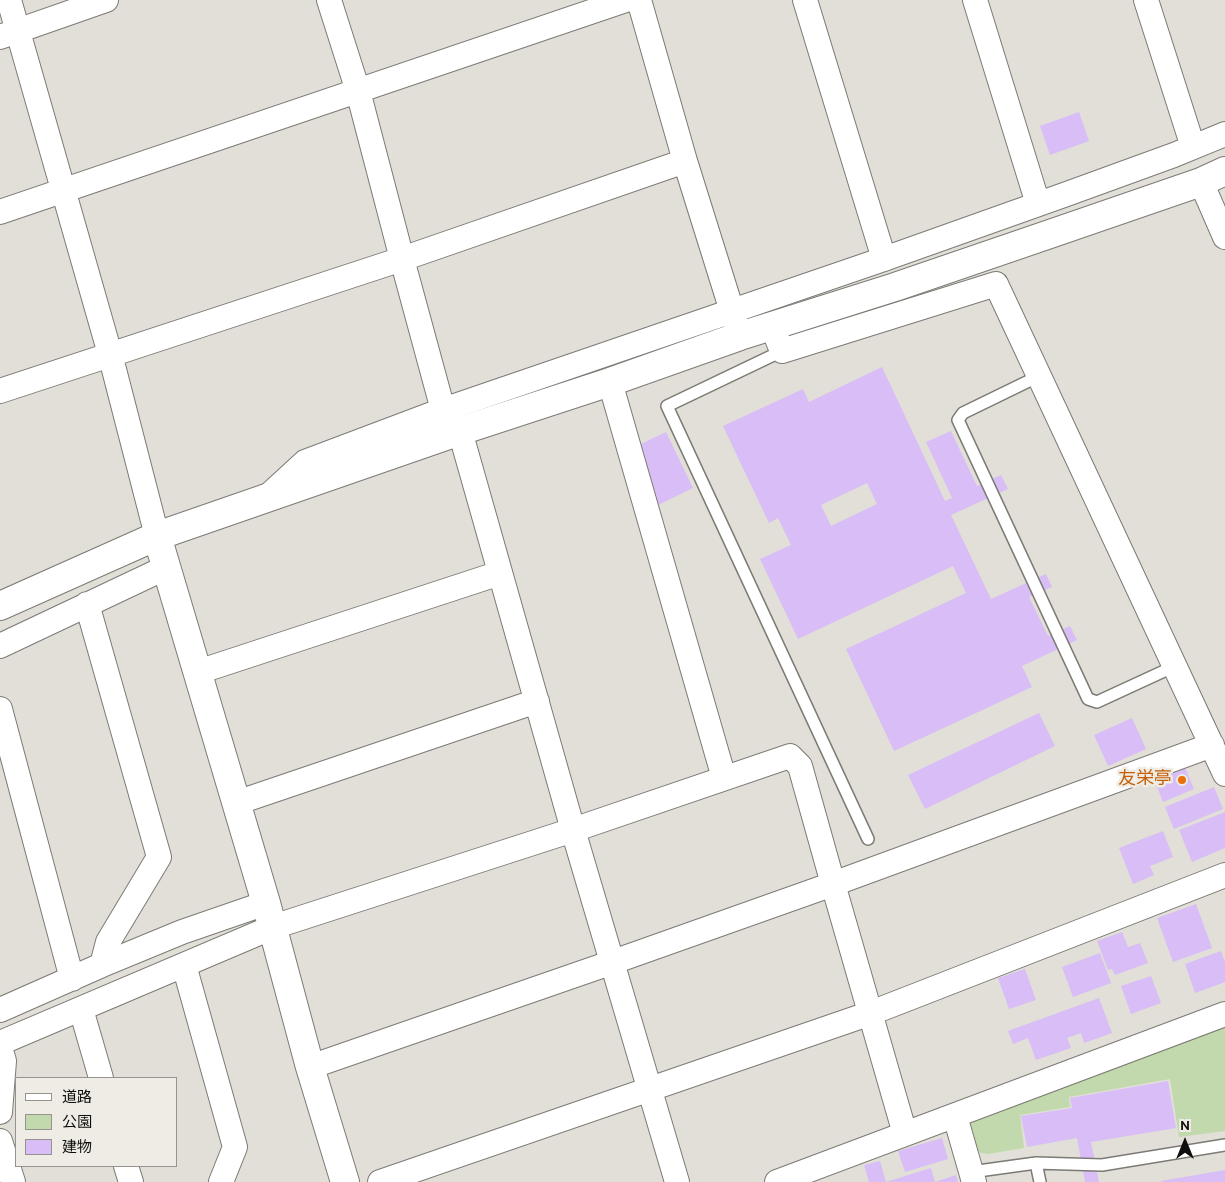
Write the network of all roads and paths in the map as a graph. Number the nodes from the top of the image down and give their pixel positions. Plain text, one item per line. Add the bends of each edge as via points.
1 (9, 0) edge
2 (106, 0) edge
3 (329, 0) edge
4 (626, 0) edge
5 (639, 0) edge
6 (805, 0) edge
7 (975, 0) edge
8 (1146, 0) edge
9 (9, 34) edge
10 (358, 91) junction
11 (1225, 134) edge
12 (1193, 147) junction
13 (686, 161) junction
14 (1213, 177) edge
15 (64, 190) junction
16 (1038, 204) junction
17 (0, 212) edge
18 (1225, 237) edge
19 (884, 258) junction
20 (402, 259) junction
21 (732, 310) junction
22 (772, 326) junction
23 (740, 336) junction
24 (782, 351) junction
25 (110, 354) junction
26 (1039, 376) junction
27 (610, 382) junction
28 (0, 391) edge
29 (443, 410) junction
30 (460, 432) junction
31 (265, 499) junction
32 (157, 536) junction
33 (167, 567) junction
34 (500, 573) junction
35 (87, 604) junction
36 (0, 606) edge
37 (0, 646) edge
38 (1175, 666) junction
39 (198, 672) junction
40 (537, 701) junction
41 (0, 709) edge
42 (1212, 745) junction
43 (1225, 774) edge
44 (724, 778) junction
45 (236, 803) junction
46 (573, 830) junction
47 (868, 839) dead end
48 (1225, 875) edge
49 (833, 884) junction
50 (270, 915) junction
51 (613, 962) junction
52 (102, 965) junction
53 (184, 965) junction
54 (72, 979) junction
55 (81, 1009) junction
56 (0, 1010) edge
57 (871, 1013) junction
58 (1225, 1014) edge
59 (0, 1043) edge
60 (0, 1047) edge
61 (310, 1067) junction
62 (101, 1077) edge
63 (650, 1090) junction
64 (0, 1112) edge
65 (955, 1116) junction
66 (905, 1134) junction
67 (0, 1141) edge
68 (1225, 1145) edge
69 (1036, 1164) junction
70 (126, 1167) edge
71 (972, 1177) edge
72 (340, 1181) edge
73 (13, 1182) edge
74 (131, 1182) edge
75 (221, 1182) edge
76 (380, 1182) edge
77 (677, 1182) edge
78 (776, 1182) edge
79 (1040, 1182) edge

1 - 9 street
2 - 9 street
3 - 10 street
4 - 10 street
5 - 13 street
6 - 19 street
7 - 16 street
8 - 12 street
9 - 15 street
10 - 15 street
10 - 20 street
11 - 12 street
12 - 16 street
13 - 20 street
13 - 21 street
14 - 18 street
14 - 22 street
15 - 17 street
15 - 25 street
16 - 19 street
19 - 21 street
20 - 25 street
20 - 29 street
21 - 23 street
21 - 29 street
22 - 23 street
22 - 24 street
23 - 27 street
24 - 26 street via 996,284
24 - 47 lane via 667,406
25 - 28 street
25 - 32 street
26 - 38 street
26 - 38 lane via 963,413 958,420 1088,699 1097,702
27 - 30 street
27 - 44 street
29 - 31 street via 306,462
30 - 31 street
30 - 34 street
31 - 32 street
32 - 33 street
32 - 36 street
33 - 35 street
33 - 39 street
34 - 39 street
34 - 40 street
35 - 37 street
35 - 52 street via 159,857 108,942
38 - 42 street
39 - 45 street
40 - 45 street
40 - 46 street
41 - 54 street
42 - 43 street
42 - 49 street
44 - 46 street
44 - 49 street via 790,756 800,766
45 - 50 street
46 - 50 street
46 - 51 street
48 - 57 street
49 - 51 street
49 - 57 street
50 - 52 street via 182,932
50 - 53 street
50 - 61 street
51 - 61 street
51 - 63 street
52 - 54 street
53 - 55 street
53 - 75 street via 235,1147
54 - 56 street
55 - 59 street
55 - 62 street
57 - 63 street
57 - 66 street
58 - 65 street
60 - 64 street via 4,1061
61 - 72 street
63 - 76 street
63 - 77 street
65 - 66 street
65 - 71 street
66 - 78 street
67 - 73 street
68 - 69 lane via 1102,1165
69 - 71 lane
69 - 79 lane
70 - 74 street

